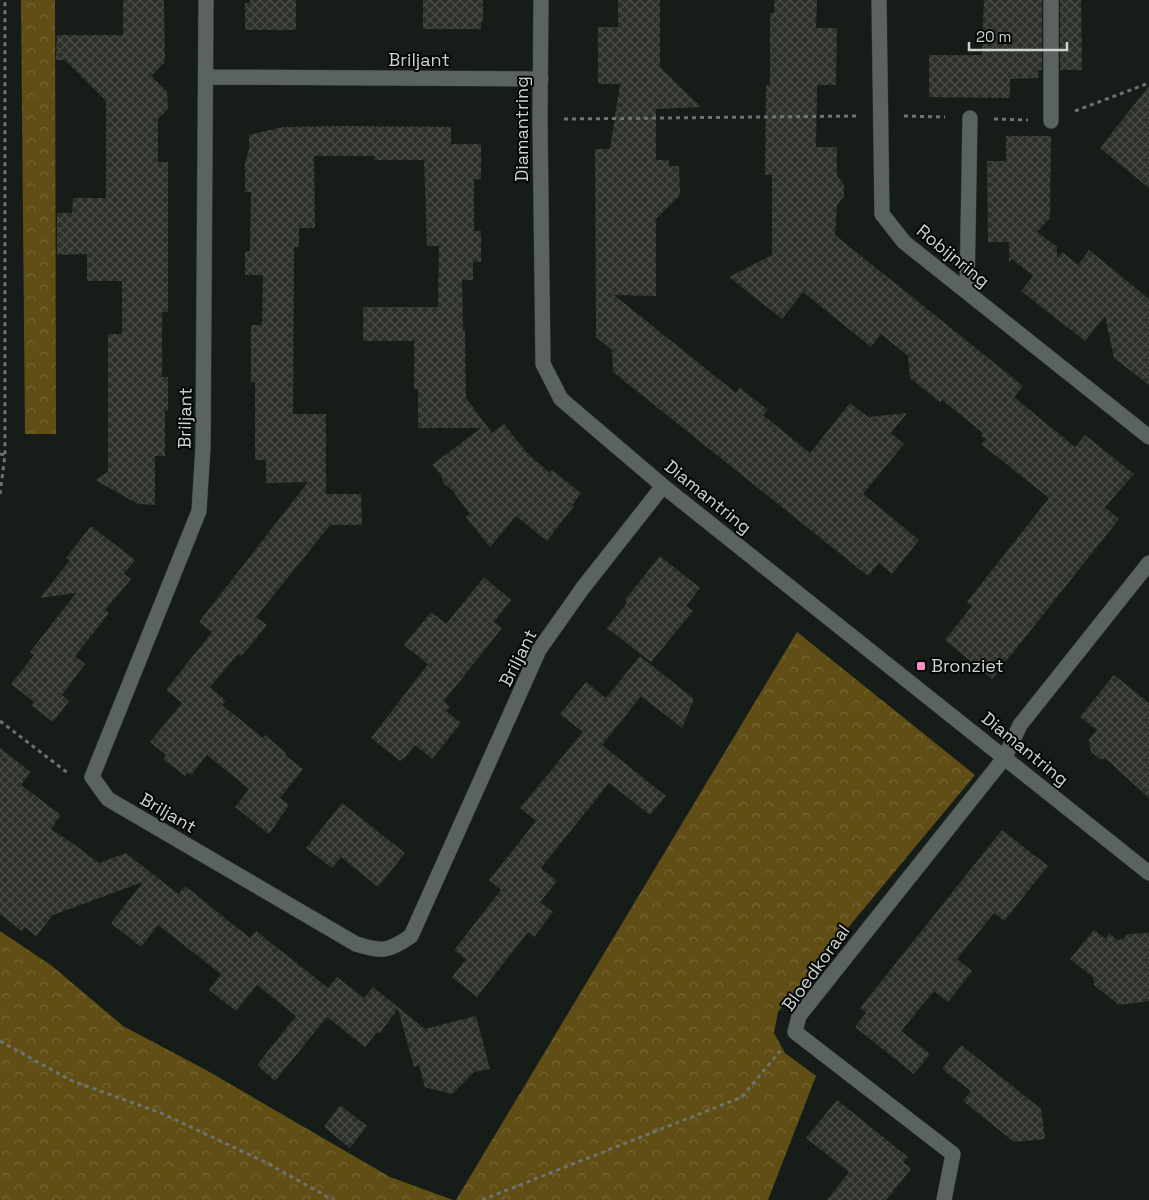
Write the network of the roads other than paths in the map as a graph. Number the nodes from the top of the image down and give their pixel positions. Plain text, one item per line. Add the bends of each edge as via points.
1 (206, 0) edge
2 (541, 0) edge
3 (879, 0) edge
4 (1051, 0) edge
5 (206, 77) junction
6 (541, 79) junction
7 (970, 118) road end
8 (1051, 121) road end
9 (967, 292) junction
10 (1149, 437) edge
11 (663, 486) junction
12 (1149, 563) edge
13 (1005, 757) junction
14 (1149, 873) edge
15 (944, 1200) edge

1 - 5 street, Briljant
2 - 6 street, Diamantring
3 - 9 street, Robijnring via 882,214 904,242
4 - 8 street
5 - 6 street, Briljant
5 - 11 street, Briljant via 203,447 199,511 92,777 108,799 356,944 378,950 396,947 411,936 540,650 582,589
6 - 11 street, Diamantring via 543,364 562,399
7 - 9 street
9 - 10 street, Robijnring
11 - 13 street, Diamantring
12 - 13 street via 1020,725
13 - 14 street, Diamantring
13 - 15 street, Bloedkoraal via 799,1016 795,1032 953,1154

